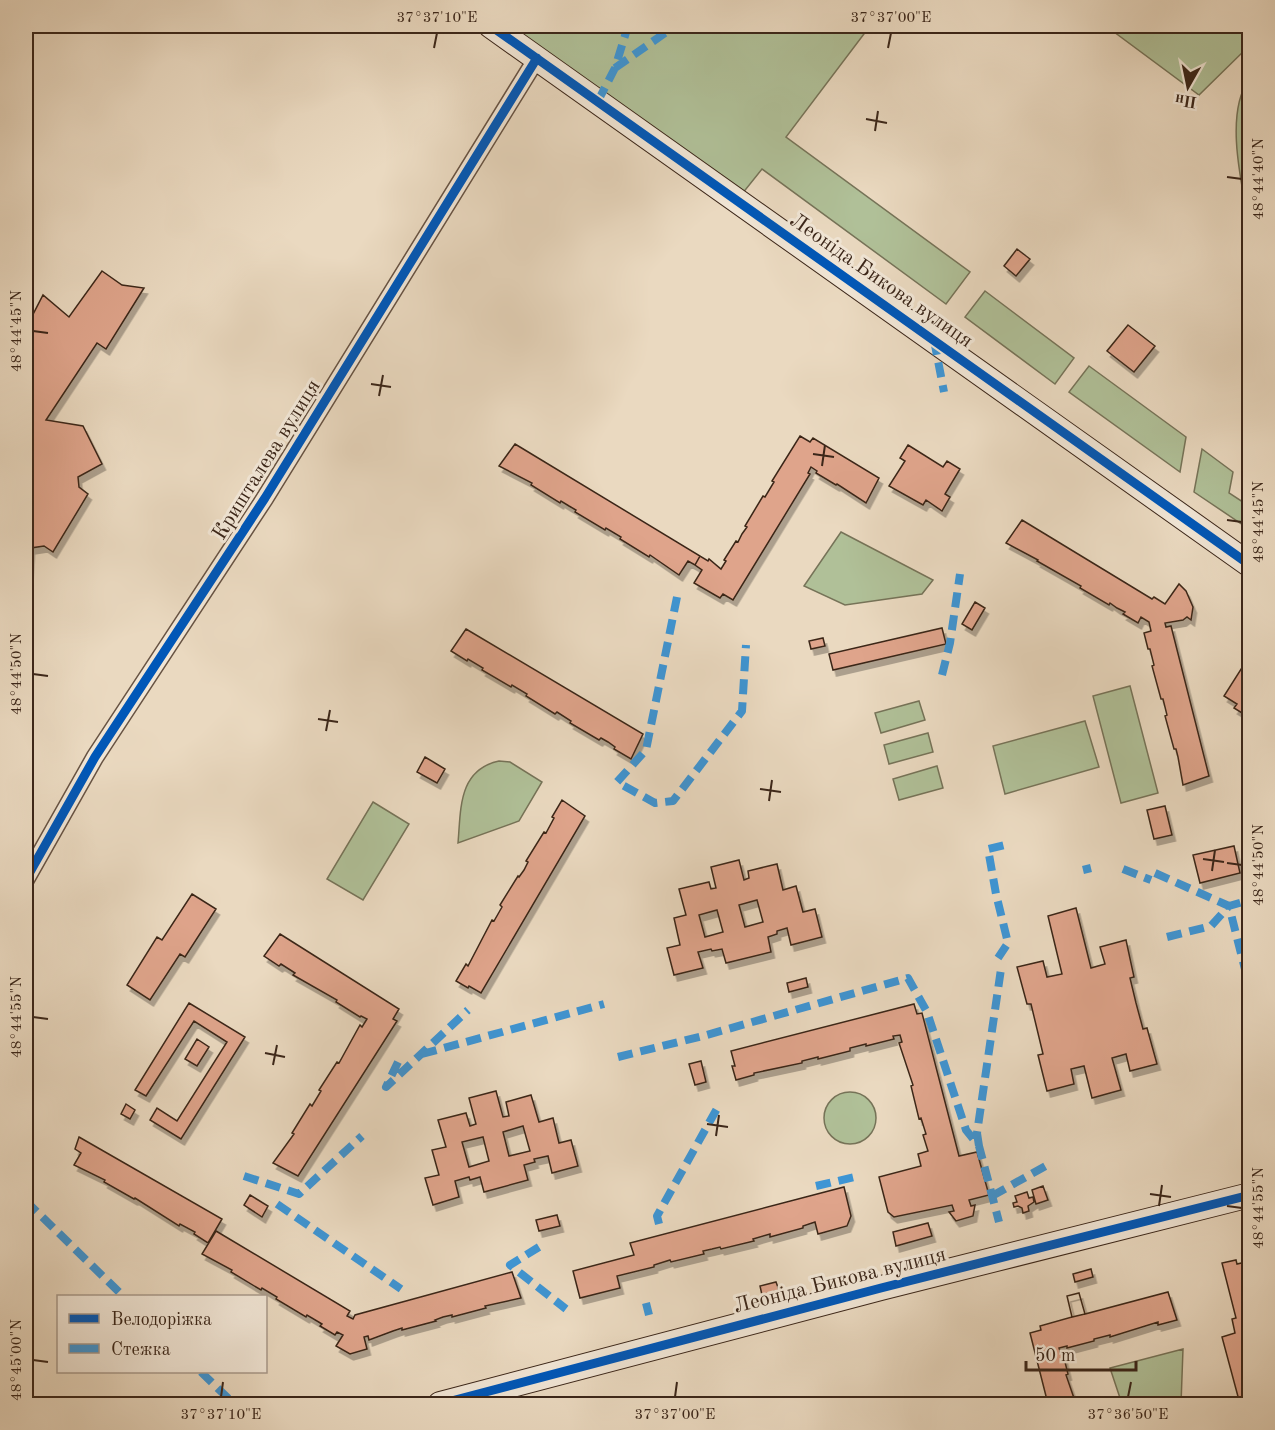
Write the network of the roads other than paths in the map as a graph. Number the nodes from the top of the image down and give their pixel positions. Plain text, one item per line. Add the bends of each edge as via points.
1 (491, 26) edge
2 (537, 58) junction
3 (1250, 565) edge
4 (26, 879) edge
5 (1250, 1195) edge
6 (440, 1404) edge

1 - 2 street, Леоніда Бикова вулиця
2 - 3 street, Леоніда Бикова вулиця
2 - 4 street, Кришталева вулиця via 266,498 95,757
5 - 6 street, Леоніда Бикова вулиця

